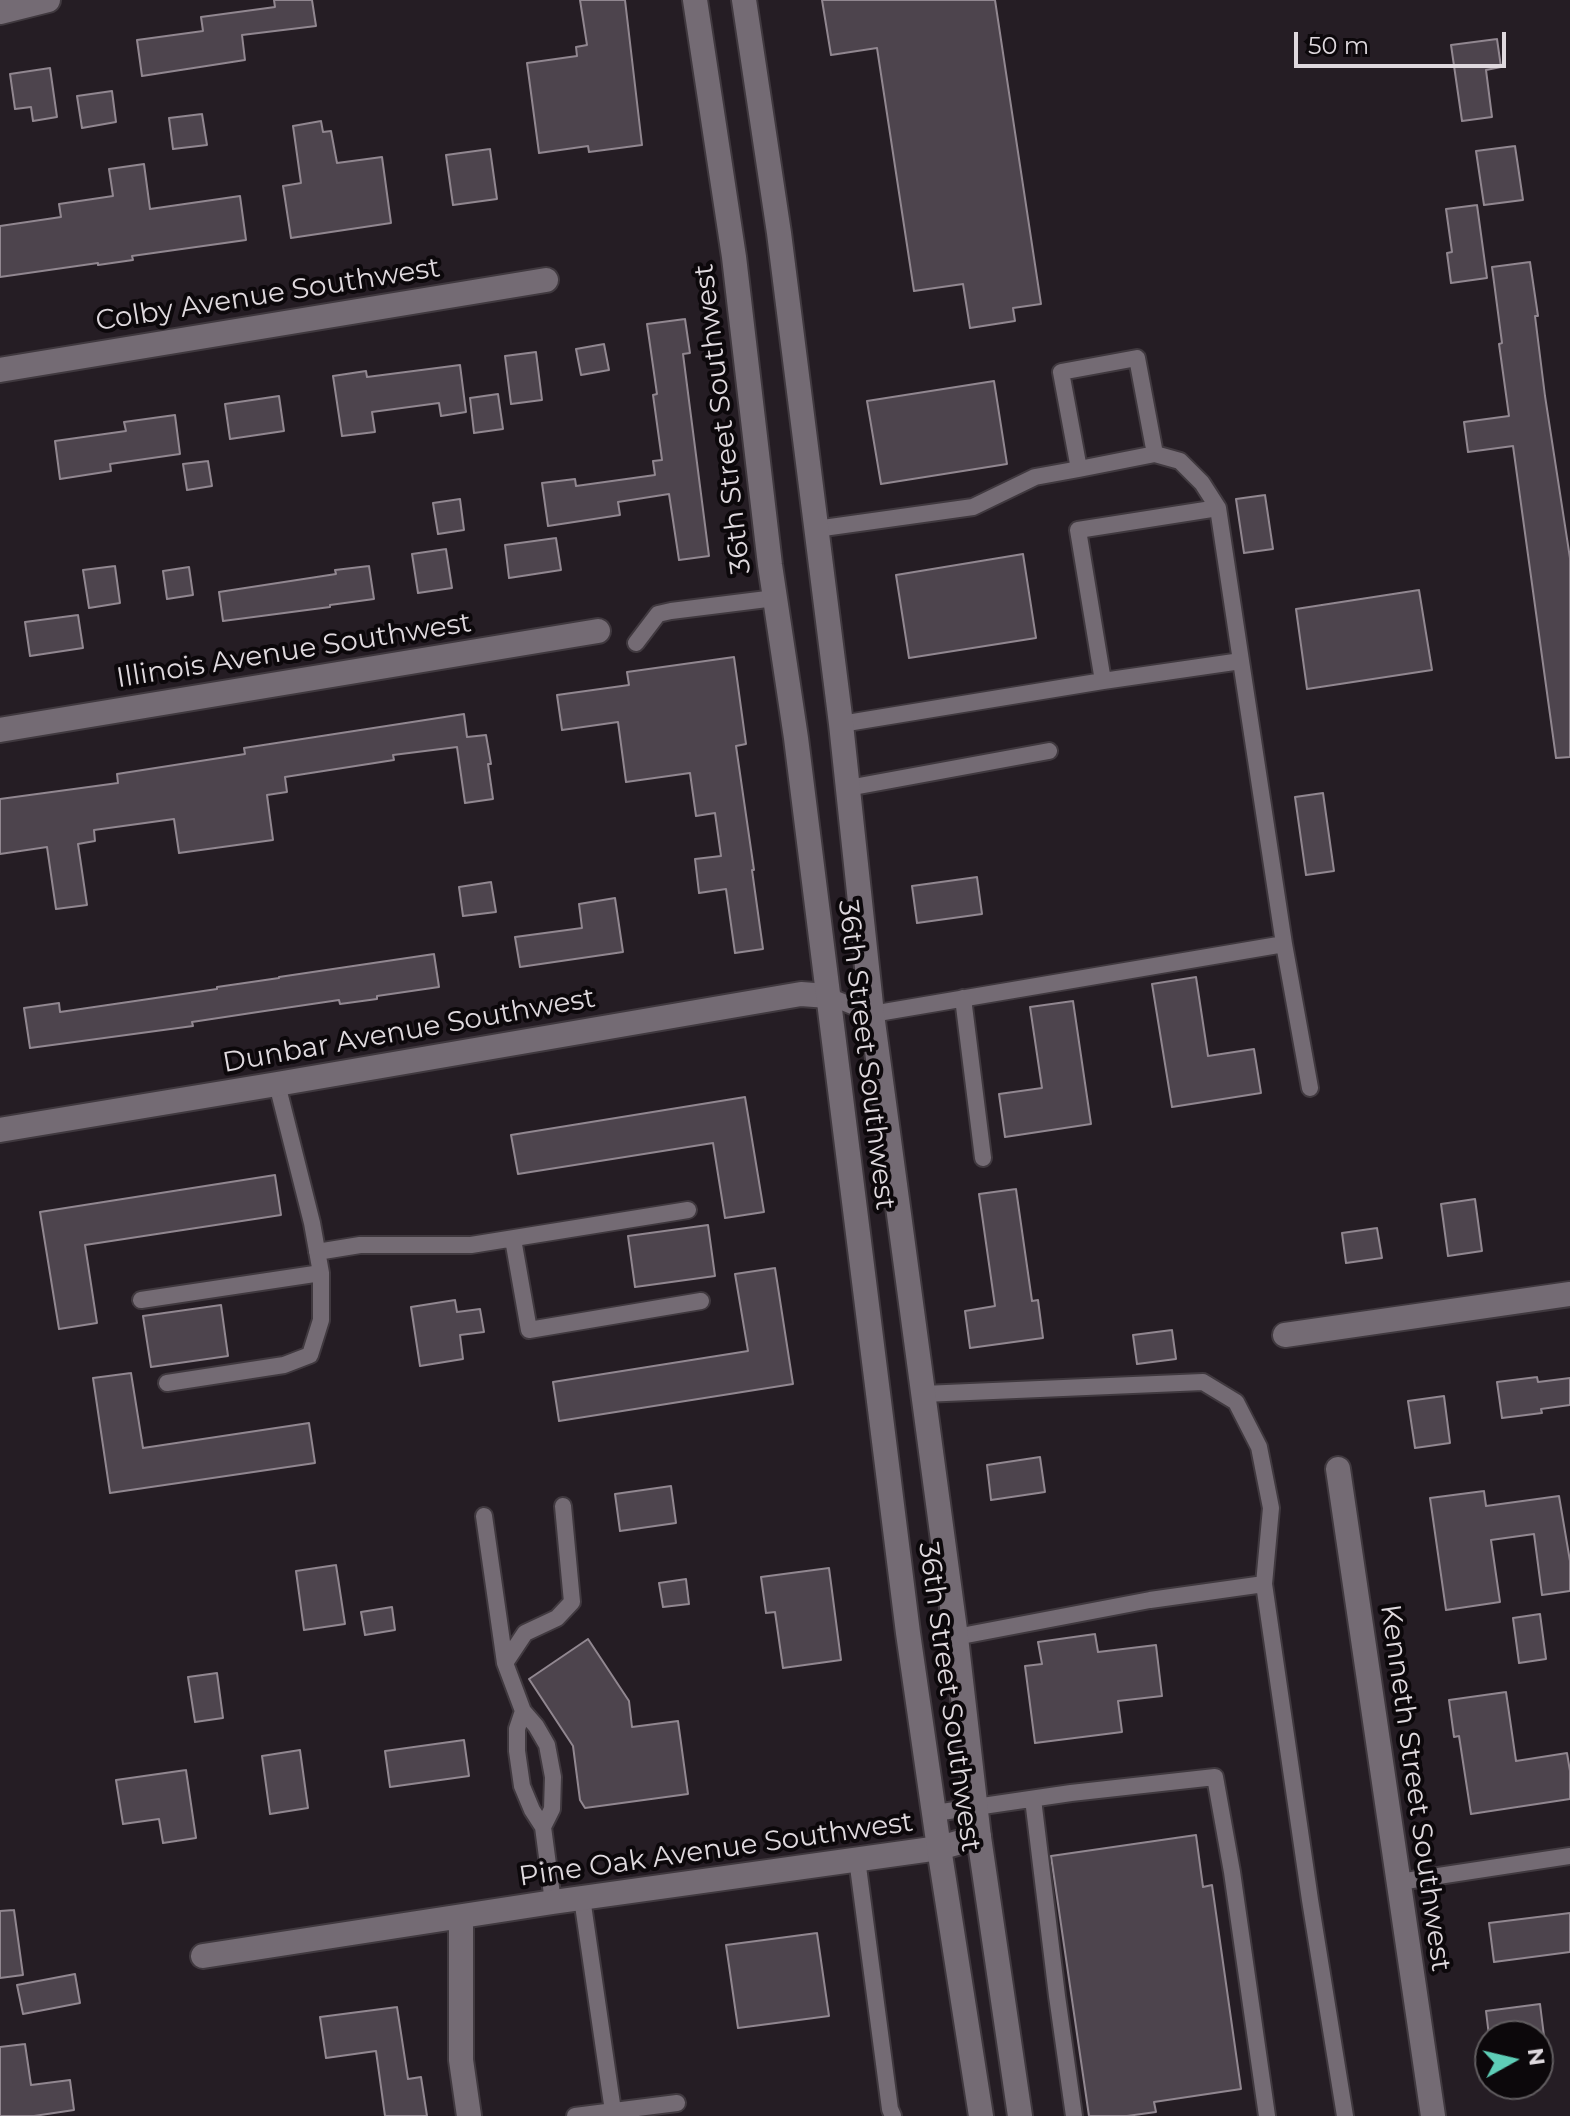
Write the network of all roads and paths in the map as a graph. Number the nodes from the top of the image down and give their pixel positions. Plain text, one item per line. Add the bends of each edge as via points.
1 (48, 0) edge
2 (695, 0) edge
3 (744, 0) edge
4 (0, 12) edge
5 (546, 280) dead end
6 (0, 370) edge
7 (1155, 454) junction
8 (1079, 469) junction
9 (1218, 508) junction
10 (816, 529) junction
11 (775, 598) junction
12 (598, 631) dead end
13 (636, 643) dead end
14 (1241, 661) junction
15 (1103, 681) junction
16 (841, 724) junction
17 (0, 730) edge
18 (1049, 751) dead end
19 (848, 788) junction
20 (1284, 944) junction
21 (828, 996) junction
22 (963, 998) junction
23 (872, 1014) junction
24 (277, 1084) junction
25 (1310, 1088) dead end
26 (0, 1130) edge
27 (983, 1158) dead end
28 (688, 1210) dead end
29 (513, 1239) junction
30 (317, 1252) junction
31 (321, 1273) junction
32 (1570, 1294) edge
33 (141, 1300) dead end
34 (701, 1301) dead end
35 (1285, 1335) dead end
36 (167, 1383) dead end
37 (923, 1394) junction
38 (1338, 1469) dead end
39 (563, 1506) dead end
40 (484, 1516) dead end
41 (1264, 1584) junction
42 (956, 1637) junction
43 (505, 1663) junction
44 (523, 1711) junction
45 (1033, 1799) junction
46 (976, 1806) junction
47 (935, 1813) junction
48 (543, 1827) junction
49 (979, 1837) junction
50 (939, 1848) junction
51 (1570, 1856) edge
52 (857, 1859) junction
53 (1399, 1882) junction
54 (582, 1898) junction
55 (553, 1902) junction
56 (461, 1918) junction
57 (203, 1956) dead end
58 (677, 2103) dead end
59 (613, 2111) junction
60 (469, 2116) edge
61 (575, 2116) edge
62 (893, 2116) edge
63 (981, 2116) edge
64 (1020, 2116) edge
65 (1074, 2116) edge
66 (1267, 2116) edge
67 (1345, 2116) edge
68 (1433, 2116) edge

1 - 4 street
2 - 11 street, 36th Street Southwest via 734,257
3 - 10 street, 36th Street Southwest
5 - 6 street, Colby Avenue Southwest
7 - 8 lane
7 - 8 lane via 1137,358 1061,372
7 - 9 lane via 1180,461
8 - 10 lane via 1035,477 973,507
9 - 14 lane
9 - 15 lane via 1078,530
10 - 16 street, 36th Street Southwest
11 - 13 lane via 658,614
11 - 21 street, 36th Street Southwest
12 - 17 street, Illinois Avenue Southwest
14 - 15 lane
14 - 20 lane
15 - 16 lane
16 - 19 street, 36th Street Southwest
18 - 19 lane
19 - 23 street, 36th Street Southwest
20 - 22 lane
20 - 25 lane
21 - 23 lane
21 - 24 street, Dunbar Avenue Southwest via 801,994
21 - 47 street, 36th Street Southwest
22 - 23 lane
22 - 27 lane
23 - 37 street, 36th Street Southwest
24 - 26 street, Dunbar Avenue Southwest
24 - 30 lane
28 - 29 lane
29 - 30 lane via 471,1245 360,1245
29 - 34 lane via 529,1330
30 - 31 lane
31 - 33 lane
31 - 36 lane via 321,1320 310,1355 284,1365
32 - 35 street
37 - 41 lane via 1203,1382 1236,1402 1259,1447 1271,1508
37 - 42 street, 36th Street Southwest
38 - 53 street, Kenneth Street Southwest
39 - 43 lane via 572,1602 557,1618 525,1633
40 - 43 lane
41 - 42 lane
41 - 67 lane
42 - 46 street, 36th Street Southwest
43 - 44 lane
44 - 48 lane via 517,1729 522,1786
44 - 48 lane via 547,1745 553,1777 552,1809
45 - 46 lane
45 - 65 lane
45 - 66 lane via 1215,1777
46 - 47 lane
46 - 49 street, 36th Street Southwest
47 - 50 street, 36th Street Southwest
48 - 55 lane
49 - 50 street, Pine Oak Avenue Southwest
49 - 64 street, 36th Street Southwest
50 - 52 street, Pine Oak Avenue Southwest
50 - 63 street, 36th Street Southwest
51 - 53 lane
52 - 54 street, Pine Oak Avenue Southwest
52 - 62 lane
53 - 68 street, Kenneth Street Southwest
54 - 55 street, Pine Oak Avenue Southwest
54 - 59 lane
55 - 56 street, Pine Oak Avenue Southwest
56 - 57 street, Pine Oak Avenue Southwest
56 - 60 street via 461,2060
58 - 59 lane
59 - 61 lane

